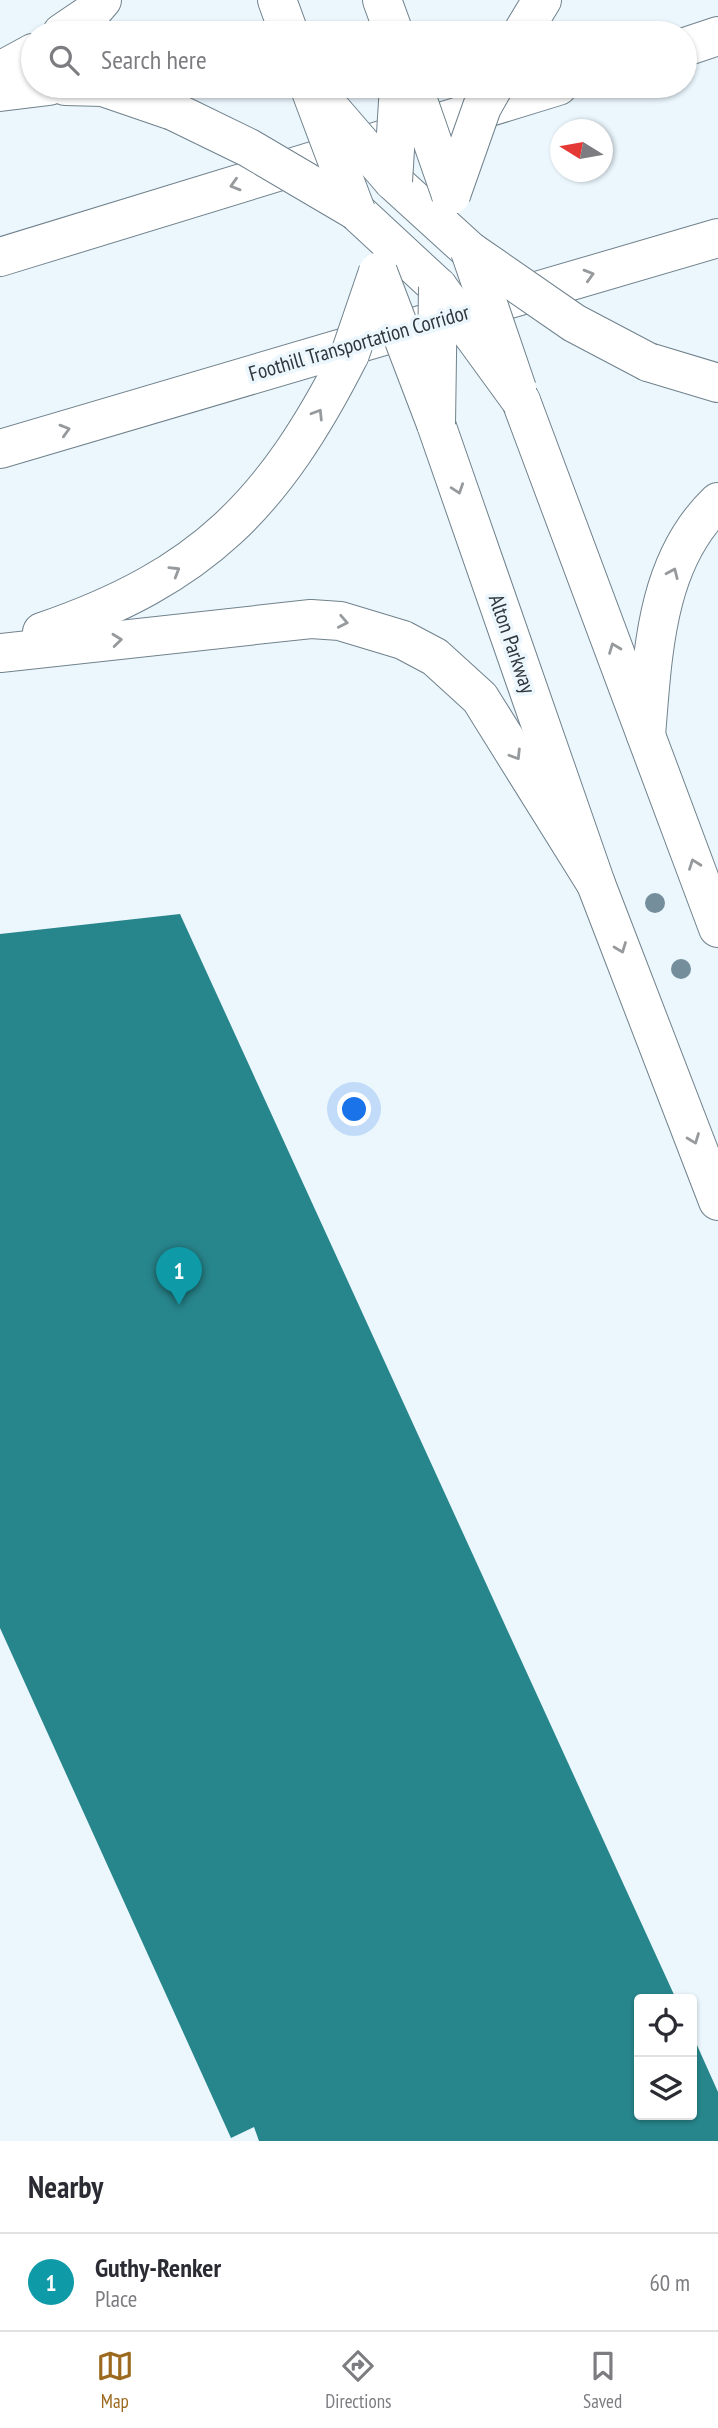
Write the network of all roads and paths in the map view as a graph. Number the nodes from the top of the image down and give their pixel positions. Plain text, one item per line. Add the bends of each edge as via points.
1 (102, 0) edge
2 (277, 0) edge
3 (382, 0) edge
4 (81, 21) edge
5 (285, 21) edge
6 (390, 21) edge
7 (718, 36) edge
8 (697, 43) edge
9 (21, 60) edge
10 (0, 71) edge
11 (21, 89) edge
12 (0, 92) edge
13 (135, 98) edge
14 (314, 98) edge
15 (320, 98) edge
16 (397, 98) edge
17 (417, 98) edge
18 (488, 98) edge
19 (519, 98) edge
20 (393, 181) junction
21 (356, 211) junction
22 (455, 225) junction
23 (718, 238) edge
24 (381, 254) junction
25 (0, 257) edge
26 (438, 287) junction
27 (718, 383) edge
28 (521, 401) junction
29 (436, 424) junction
30 (0, 449) edge
31 (718, 502) edge
32 (0, 646) edge
33 (0, 653) edge
34 (646, 735) junction
35 (596, 884) junction
36 (718, 928) edge
37 (718, 1201) edge

1 - 4 main road
2 - 5 main road
3 - 6 main road
7 - 8 main road
9 - 10 main road
11 - 12 main road
13 - 21 main road, bridge via 249,148
14 - 21 main road, Alton Parkway, bridge
15 - 20 main road, bridge
16 - 20 main road, bridge
17 - 22 main road, bridge
18 - 22 main road, bridge via 479,115
19 -> 25 main road
20 - 22 main road
20 - 24 main road
21 - 24 main road, Alton Parkway
22 - 26 main road
22 - 27 main road, bridge via 574,323 648,362
22 - 28 main road, bridge
30 -> 23 main road, Foothill Transportation Corridor
24 - 26 main road
24 - 29 main road, Alton Parkway, bridge
32 -> 24 main road, bridge via 95,614 189,563 221,538 282,471 326,401 350,354
26 - 28 main road, bridge
26 - 29 main road, bridge
34 -> 28 main road
29 -> 35 main road, Alton Parkway
34 -> 31 main road via 655,628 662,603 688,543
33 -> 35 main road via 311,618 340,621 404,640 435,657 480,698
36 -> 34 main road
35 -> 37 main road, Alton Parkway

